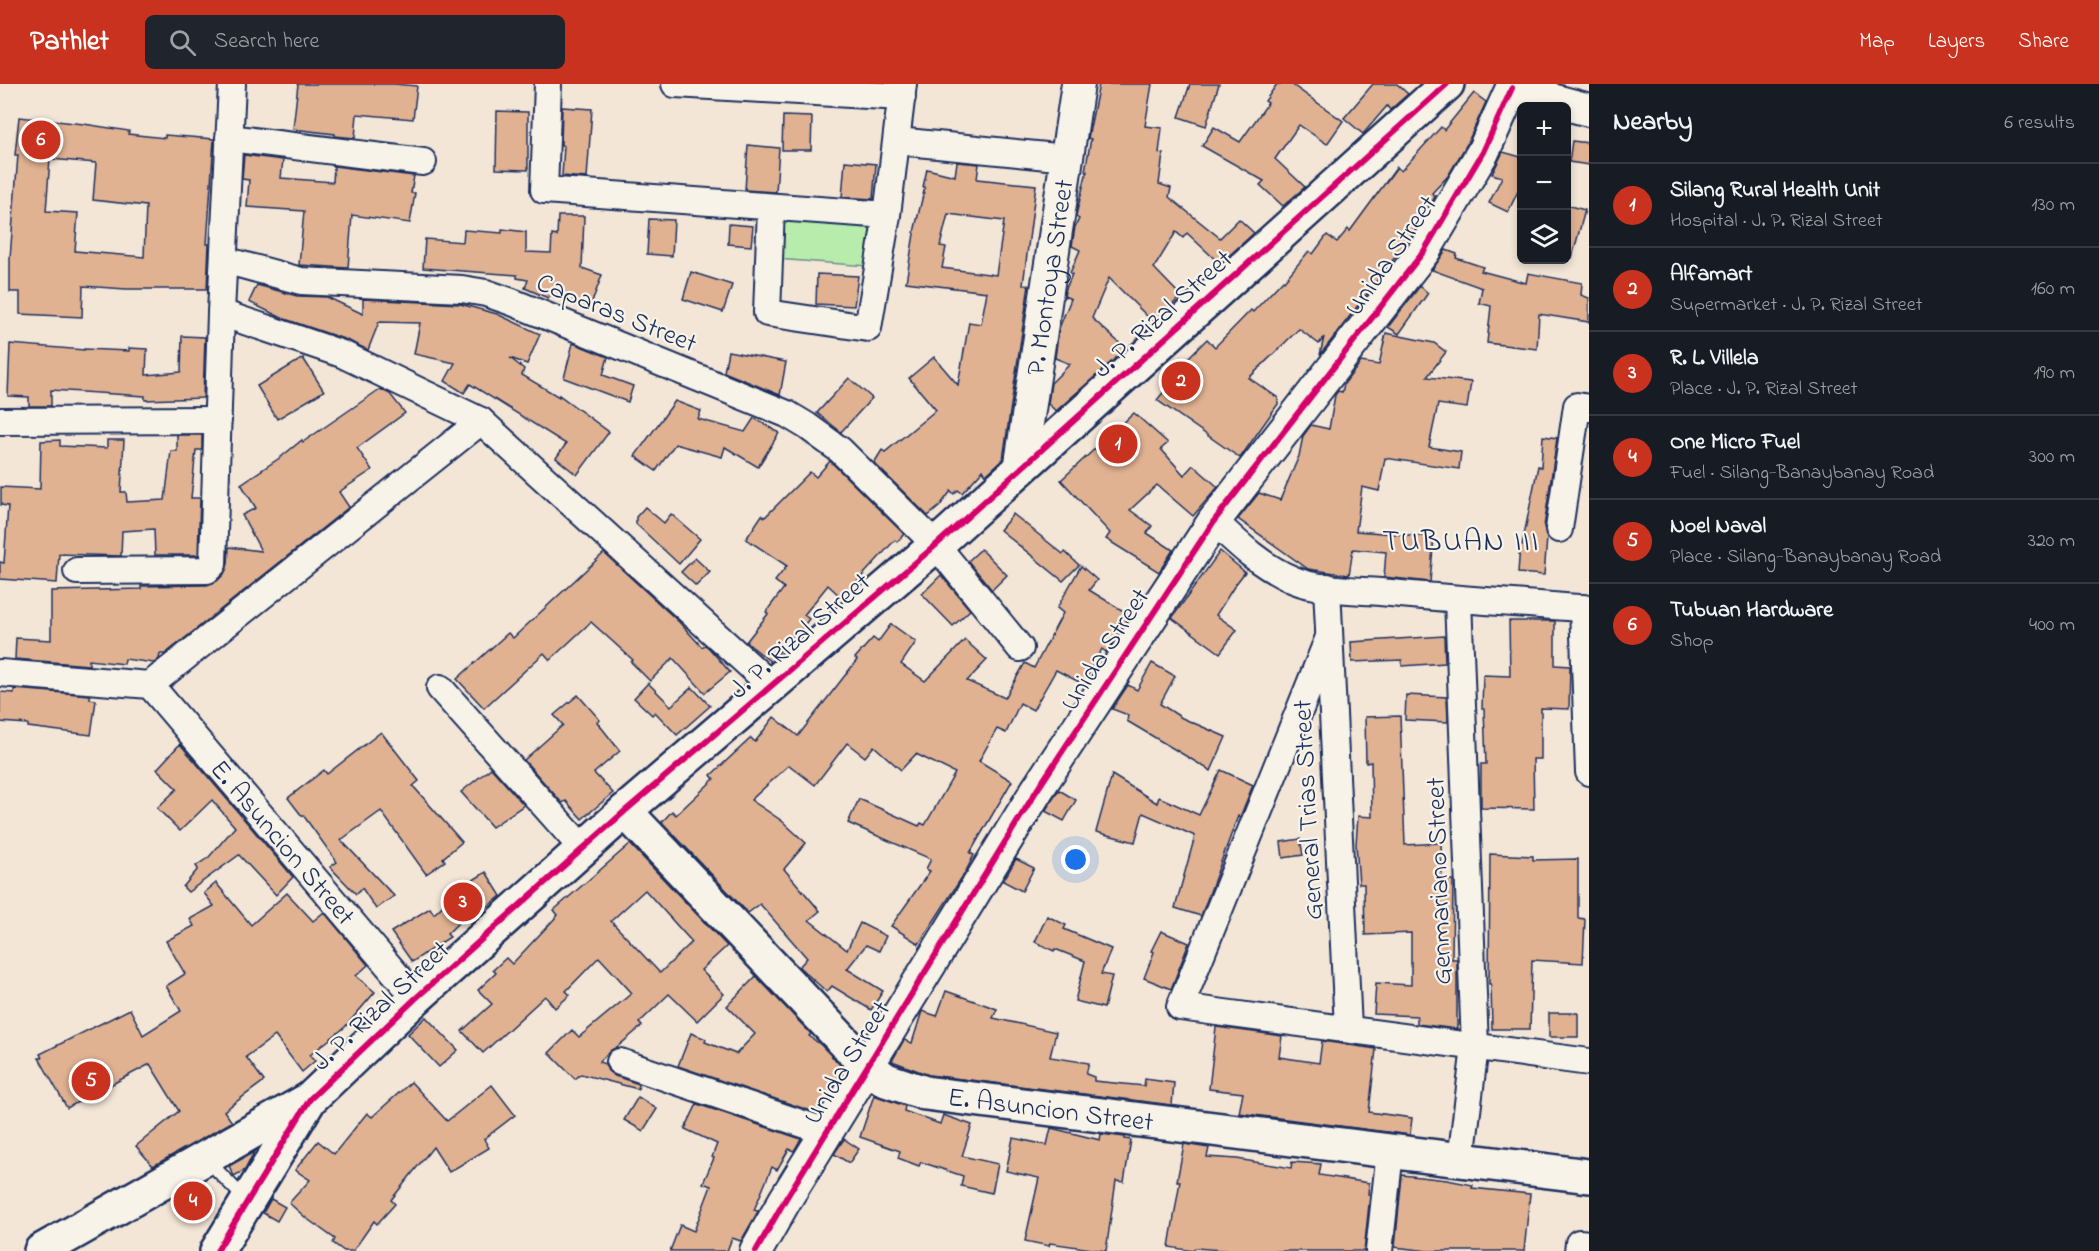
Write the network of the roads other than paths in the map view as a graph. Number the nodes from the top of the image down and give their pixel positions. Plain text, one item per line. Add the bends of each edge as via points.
1 (232, 84) edge
2 (548, 84) edge
3 (675, 84) edge
4 (1078, 84) edge
5 (1447, 84) edge
6 (1523, 88) edge
7 (903, 91) edge
8 (1589, 110) edge
9 (229, 138) junction
10 (897, 141) junction
11 (1067, 158) junction
12 (423, 162) dead end
13 (771, 207) junction
14 (887, 215) junction
15 (224, 260) junction
16 (221, 313) junction
17 (1589, 408) edge
18 (218, 420) junction
19 (0, 421) edge
20 (481, 421) junction
21 (1020, 470) junction
22 (1214, 521) junction
23 (1559, 529) dead end
24 (936, 544) junction
25 (77, 571) dead end
26 (1327, 587) junction
27 (1458, 599) junction
28 (1586, 609) edge
29 (1329, 638) junction
30 (1020, 648) dead end
31 (0, 673) edge
32 (150, 685) junction
33 (772, 686) junction
34 (440, 688) dead end
35 (1589, 772) edge
36 (625, 811) junction
37 (583, 849) junction
38 (416, 998) junction
39 (1348, 1029) junction
40 (1475, 1047) junction
41 (620, 1062) dead end
42 (1589, 1062) edge
43 (868, 1067) junction
44 (310, 1099) junction
45 (828, 1132) junction
46 (1389, 1152) junction
47 (205, 1157) junction
48 (1461, 1160) junction
49 (1589, 1176) edge
50 (248, 1202) junction
51 (1589, 1244) edge
52 (41, 1251) edge
53 (217, 1251) edge
54 (756, 1251) edge
55 (1379, 1251) edge
56 (1578, 1251) edge

1 - 9 street
2 - 13 street via 544,190
3 - 7 street
4 - 11 street, P. Montoya Street
5 - 21 main road, J. P. Rizal Street
6 - 8 street
6 - 22 street, Unida Street via 1424,251
7 - 10 street
9 - 12 street
9 - 15 street
10 - 11 street
10 - 14 street
11 - 21 street, P. Montoya Street
13 - 14 street
13 - 14 street via 767,313 868,328
15 - 16 street
15 - 24 street, Caparas Street via 301,281 462,289 512,302 777,410 807,426 840,450
16 - 18 street
16 - 20 street via 342,354
17 - 23 street via 1578,406
18 - 19 street
18 - 25 street via 213,564 207,570
20 - 32 street
20 - 33 street
21 - 24 main road, J. P. Rizal Street
22 - 26 street via 1272,570 1297,582
22 - 43 street, Unida Street via 1037,790
24 - 30 street, Caparas Street
24 - 33 main road, J. P. Rizal Street
26 - 27 street
26 - 29 street, General Trias Street
27 - 28 street
27 - 40 street, Genmariano Street
28 - 35 street
29 - 39 street, General Trias Street
29 - 39 street via 1180,1007
31 - 32 street
32 - 38 street, E. Asuncion Street
33 - 36 main road, J. P. Rizal Street
34 - 37 street
36 - 37 main road, J. P. Rizal Street
36 - 43 main road, E. Asuncion Street
37 - 38 main road, J. P. Rizal Street
38 - 44 main road, J. P. Rizal Street
39 - 40 street
40 - 42 street
40 - 48 street, Genmariano Street
41 - 45 street
43 - 45 street, Unida Street
43 - 46 main road, E. Asuncion Street via 886,1080 925,1093
44 - 47 main road
44 - 50 main road, J. P. Rizal Street
45 - 54 street, Unida Street
46 - 48 main road, E. Asuncion Street
46 - 55 street
47 - 50 lane
47 - 52 main road
48 - 49 main road, E. Asuncion Street
50 - 53 main road, J. P. Rizal Street
51 - 56 street via 1579,1242

